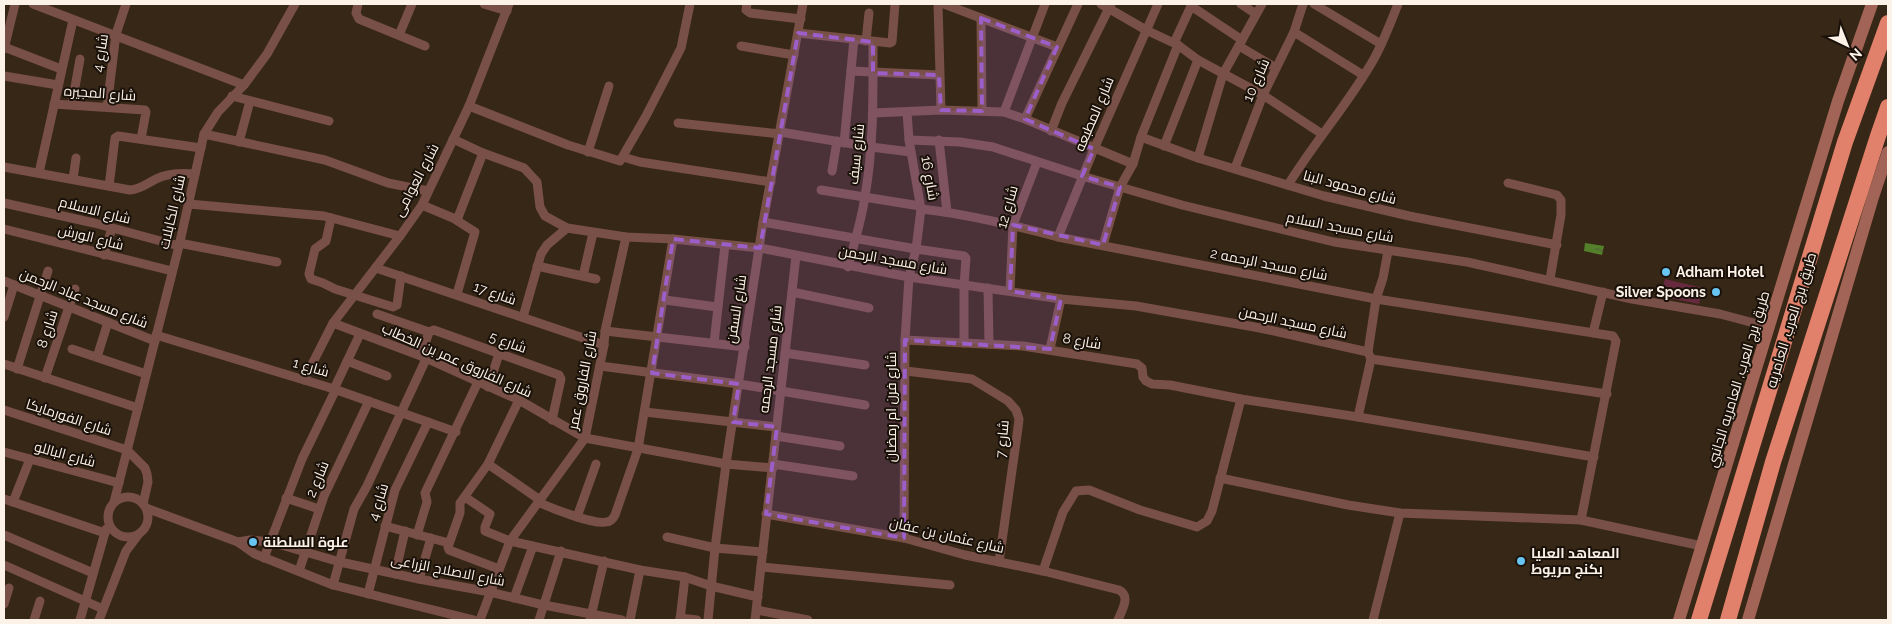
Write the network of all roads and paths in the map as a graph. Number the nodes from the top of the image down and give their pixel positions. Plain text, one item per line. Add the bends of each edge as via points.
1 (15, 4) edge
2 (33, 4) edge
3 (126, 4) edge
4 (295, 4) edge
5 (358, 4) edge
6 (412, 4) edge
7 (484, 4) edge
8 (690, 4) edge
9 (747, 4) edge
10 (803, 4) edge
11 (895, 4) edge
12 (938, 4) edge
13 (944, 4) edge
14 (1045, 4) edge
15 (1078, 4) edge
16 (1158, 4) edge
17 (1241, 4) edge
18 (1262, 4) edge
19 (1303, 4) edge
20 (1314, 4) edge
21 (1398, 4) edge
22 (1872, 4) edge
23 (1107, 5) edge
24 (1192, 5) edge
25 (508, 8) edge
26 (869, 13) dead end
27 (1256, 14) junction
28 (981, 18) junction
29 (801, 19) junction
30 (73, 20) junction
31 (1888, 22) edge
32 (1146, 30) junction
33 (1294, 32) junction
34 (798, 33) junction
35 (116, 34) junction
36 (399, 35) junction
37 (1031, 38) junction
38 (854, 39) junction
39 (869, 41) junction
40 (1240, 43) junction
41 (1176, 44) junction
42 (1381, 44) junction
43 (425, 46) dead end
44 (741, 46) dead end
45 (4, 48) edge
46 (1057, 48) junction
47 (794, 55) junction
48 (80, 59) dead end
49 (1198, 60) junction
50 (1276, 68) junction
51 (61, 69) junction
52 (850, 72) junction
53 (873, 73) junction
54 (1223, 74) junction
55 (939, 75) junction
56 (1363, 75) junction
57 (4, 76) edge
58 (58, 85) junction
59 (244, 85) junction
60 (609, 86) dead end
61 (1263, 95) junction
62 (232, 96) junction
63 (250, 101) junction
64 (54, 104) junction
65 (72, 104) junction
66 (469, 106) junction
67 (107, 107) junction
68 (1888, 107) edge
69 (941, 110) junction
70 (982, 111) junction
71 (907, 112) junction
72 (1004, 112) junction
73 (873, 113) junction
74 (1025, 119) junction
75 (329, 122) dead end
76 (678, 123) dead end
77 (1051, 131) junction
78 (780, 133) junction
79 (204, 134) junction
80 (1322, 134) junction
81 (1141, 136) junction
82 (141, 139) junction
83 (453, 139) junction
84 (909, 140) junction
85 (939, 140) junction
86 (239, 142) junction
87 (840, 142) junction
88 (1164, 146) junction
89 (871, 147) junction
90 (201, 148) junction
91 (1094, 149) junction
92 (588, 152) junction
93 (911, 152) junction
94 (1888, 152) edge
95 (483, 153) junction
96 (623, 157) junction
97 (76, 158) dead end
98 (1198, 158) junction
99 (1036, 162) junction
100 (1133, 164) junction
101 (4, 167) edge
102 (1235, 168) junction
103 (832, 171) dead end
104 (40, 173) junction
105 (195, 174) junction
106 (1082, 176) junction
107 (73, 179) junction
108 (771, 182) junction
109 (1508, 183) dead end
110 (1288, 185) junction
111 (109, 186) junction
112 (1120, 187) junction
113 (821, 190) dead end
114 (428, 191) junction
115 (865, 197) junction
116 (4, 203) edge
117 (189, 204) junction
118 (422, 205) junction
119 (921, 208) junction
120 (946, 212) junction
121 (331, 218) junction
122 (457, 220) junction
123 (763, 222) junction
124 (1013, 225) junction
125 (112, 228) junction
126 (567, 228) junction
127 (4, 229) edge
128 (593, 233) junction
129 (400, 236) junction
130 (626, 237) junction
131 (1058, 237) junction
132 (855, 238) junction
133 (673, 239) junction
134 (179, 245) junction
135 (725, 245) junction
136 (1102, 245) junction
137 (1557, 245) junction
138 (760, 248) junction
139 (916, 249) junction
140 (1388, 251) junction
141 (104, 255) junction
142 (796, 256) junction
143 (277, 262) dead end
144 (537, 266) junction
145 (848, 267) junction
146 (376, 268) junction
147 (48, 271) dead end
148 (172, 271) junction
149 (401, 276) junction
150 (583, 276) junction
151 (908, 277) junction
152 (596, 278) dead end
153 (1550, 280) junction
154 (4, 281) edge
155 (14, 285) junction
156 (964, 285) junction
157 (988, 288) junction
158 (75, 289) dead end
159 (1010, 291) junction
160 (792, 292) junction
161 (1603, 292) junction
162 (355, 294) junction
163 (457, 294) junction
164 (40, 295) junction
165 (1061, 299) junction
166 (1376, 299) junction
167 (664, 300) junction
168 (69, 307) junction
169 (717, 307) junction
170 (869, 308) dead end
171 (377, 314) dead end
172 (4, 317) edge
173 (522, 317) junction
174 (108, 322) junction
175 (332, 323) junction
176 (1769, 327) junction
177 (605, 331) junction
178 (429, 332) junction
179 (1593, 333) junction
180 (360, 334) junction
181 (658, 337) junction
182 (156, 338) junction
183 (906, 340) junction
184 (714, 343) junction
185 (964, 343) junction
186 (989, 344) junction
187 (604, 345) junction
188 (744, 348) junction
189 (72, 349) dead end
190 (1050, 349) junction
191 (785, 353) junction
192 (499, 354) junction
193 (1369, 356) junction
194 (97, 357) junction
195 (423, 358) junction
196 (347, 361) junction
197 (4, 364) edge
198 (865, 365) dead end
199 (600, 366) junction
200 (17, 369) junction
201 (906, 372) junction
202 (652, 373) junction
203 (146, 374) junction
204 (387, 376) dead end
205 (45, 378) junction
206 (304, 380) junction
207 (478, 382) junction
208 (739, 384) junction
209 (488, 387) junction
210 (335, 389) junction
211 (781, 392) junction
212 (1607, 394) junction
213 (1241, 399) junction
214 (369, 400) junction
215 (519, 400) junction
216 (865, 405) dead end
217 (138, 408) junction
218 (4, 410) edge
219 (401, 412) junction
220 (645, 412) junction
221 (1358, 416) junction
222 (552, 420) junction
223 (428, 422) junction
224 (733, 422) junction
225 (776, 431) junction
226 (456, 432) junction
227 (585, 438) junction
228 (840, 446) dead end
229 (638, 449) junction
230 (127, 450) junction
231 (4, 452) edge
232 (1594, 457) junction
233 (30, 459) junction
234 (488, 464) junction
235 (596, 464) dead end
236 (726, 464) junction
237 (773, 466) junction
238 (853, 476) dead end
239 (1220, 478) junction
240 (119, 483) junction
241 (464, 497) junction
242 (286, 498) junction
243 (8, 501) edge
244 (539, 501) junction
245 (114, 502) junction
246 (145, 506) junction
247 (320, 509) junction
248 (1400, 513) junction
249 (766, 514) junction
250 (577, 517) junction
251 (1581, 520) junction
252 (108, 522) junction
253 (385, 526) junction
254 (405, 531) junction
255 (105, 533) junction
256 (139, 533) junction
257 (4, 535) edge
258 (417, 535) junction
259 (431, 538) junction
260 (667, 538) dead end
261 (904, 538) junction
262 (510, 541) junction
263 (238, 542) junction
264 (271, 542) junction
265 (449, 543) junction
266 (533, 546) junction
267 (1702, 546) junction
268 (715, 548) junction
269 (561, 551) junction
270 (306, 552) junction
271 (763, 552) junction
272 (264, 558) junction
273 (604, 561) junction
274 (340, 562) junction
275 (999, 562) junction
276 (4, 565) edge
277 (761, 567) junction
278 (374, 569) junction
279 (499, 569) junction
280 (640, 570) junction
281 (299, 571) junction
282 (1043, 571) junction
283 (93, 573) junction
284 (395, 574) junction
285 (685, 577) junction
286 (419, 579) junction
287 (333, 584) junction
288 (950, 585) dead end
289 (711, 586) junction
290 (9, 588) dead end
291 (490, 592) junction
292 (368, 594) junction
293 (758, 597) junction
294 (514, 598) junction
295 (40, 600) dead end
296 (85, 601) junction
297 (4, 604) edge
298 (544, 605) junction
299 (103, 609) junction
300 (756, 610) junction
301 (591, 617) edge
302 (680, 619) edge
303 (34, 620) edge
304 (80, 620) edge
305 (99, 620) edge
306 (474, 620) edge
307 (480, 620) edge
308 (539, 620) edge
309 (622, 620) edge
310 (630, 620) edge
311 (697, 620) edge
312 (708, 620) edge
313 (755, 620) edge
314 (808, 620) edge
315 (1118, 620) edge
316 (1373, 620) edge
317 (1679, 620) edge
318 (1699, 620) edge
319 (1728, 620) edge
320 (1748, 620) edge

1 - 45 street
2 - 30 street
3 - 35 street, شارع 4
4 - 59 street, شارع الكابلات via 272,46
5 - 36 street via 356,15 359,19
6 - 36 street
7 - 25 street
8 - 96 street via 681,48
9 - 29 street via 746,10 750,13
10 - 29 street, شارع السفن
11 - 39 street via 892,42
12 - 55 street
13 - 28 street
14 - 37 street
15 - 46 street
16 - 32 street, شارع المطبعه
17 - 27 street
18 - 27 street
19 - 33 street, شارع 10
20 - 42 street
21 - 42 street
22 - 176 street, طريق برج العرب, العامريه الجانبي via 1838,101
23 - 32 street
23 - 77 street
24 - 40 street
24 - 41 street
25 - 66 street, شارع العوامى
26 - 39 street, شارع سيف
27 - 40 street
28 - 37 street
28 - 70 street
29 - 34 street, شارع السفن
30 - 35 street
30 - 51 street
31 - 318 highway, طريق برج العرب, العامريه via 1845,142
32 - 41 street
32 - 91 street, شارع المطبعه
33 - 50 street, شارع 10
33 - 56 street
34 - 38 street
34 - 47 street, شارع السفن
35 - 59 street
35 - 67 street, شارع 4
36 - 43 street
37 - 46 street
37 - 72 street
38 - 39 street
38 - 52 street
39 - 53 street, شارع سيف
40 - 50 street
40 - 54 street
41 - 49 street
41 - 81 street
42 - 56 street
44 - 47 street
45 - 51 street
46 - 74 street
47 - 78 street, شارع السفن
48 - 65 street
49 - 54 street
49 - 88 street
50 - 61 street, شارع 10
51 - 58 street
52 - 53 street
52 - 87 street
53 - 55 street
53 - 73 street, شارع سيف
54 - 61 street
54 - 98 street
55 - 69 street
56 - 80 street
57 - 58 street
58 - 64 street
59 - 62 street, شارع الكابلات
60 - 92 street
61 - 80 street
61 - 102 street, شارع 10
62 - 63 street
62 - 79 street, شارع الكابلات
63 - 75 street
63 - 86 street
64 - 65 street, شارع المجيره
64 - 104 street
65 - 67 street, شارع المجيره
66 - 83 street, شارع العوامى
66 - 92 street
67 - 82 street, شارع المجيره via 145,110
68 - 319 highway, طريق برج العرب, العامريه via 1773,462
69 - 70 street
69 - 71 street
70 - 72 street
71 - 73 street
71 - 84 street, شارع 16
72 - 74 street
73 - 89 street, شارع سيف
74 - 77 street
76 - 78 street
77 - 91 street
78 - 87 street
78 - 108 street, شارع السفن
79 - 86 street
79 - 90 street, شارع الكابلات
80 - 110 street
81 - 88 street, شارع محمود البنا
81 - 100 street
82 - 90 street
82 - 111 street via 115,138
83 - 95 street, شارع مسجد الرحمن
83 - 114 street, شارع العوامى
84 - 85 street, شارع مسجد السلام
84 - 93 street, شارع 16
85 - 99 street, شارع مسجد السلام via 993,147
85 - 120 street
86 - 114 street via 325,160 388,183
87 - 89 street
87 - 103 street
88 - 98 street, شارع محمود البنا
89 - 93 street
89 - 115 street, شارع سيف
90 - 105 street, شارع الكابلات
91 - 100 street
91 - 106 street, شارع المطبعه
92 - 96 street via 617,162
93 - 119 street, شارع 16
94 - 320 street
95 - 122 street
95 - 126 street, شارع مسجد الرحمن via 529,172 537,182 540,207 545,216
96 - 108 street
97 - 107 street
98 - 102 street, شارع محمود البنا
99 - 106 street, شارع مسجد السلام
99 - 124 street, شارع 12
100 - 112 street
101 - 104 street
102 - 110 street, شارع محمود البنا
104 - 107 street
105 - 111 street via 169,174 137,190
105 - 117 street, شارع الكابلات
106 - 112 street, شارع مسجد السلام
106 - 131 street, شارع المطبعه
107 - 111 street
108 - 123 street, شارع السفن
109 - 137 street via 1560,197
110 - 137 street, شارع محمود البنا via 1400,214
112 - 136 street
112 - 140 street, شارع مسجد السلام via 1305,236
113 - 115 street
114 - 118 street, شارع العوامى
115 - 119 street
115 - 132 street, شارع سيف
116 - 125 street, شارع الاسلام
117 - 121 street
117 - 134 street, شارع الكابلات
118 - 122 street
118 - 129 street, شارع العوامى
119 - 120 street, شارع مسجد الرحمه 2
119 - 139 street, شارع 16
120 - 124 street, شارع مسجد الرحمه 2
121 - 129 street
121 - 162 street via 326,240 316,249 309,277
122 - 163 street via 475,232
123 - 132 street
123 - 138 street, شارع السفن
124 - 131 street, شارع مسجد الرحمه 2
124 - 159 street, شارع 12
125 - 134 street, شارع الاسلام
125 - 141 street
126 - 128 street, شارع مسجد الرحمن
126 - 144 street via 547,245
127 - 141 street, شارع الورش
128 - 130 street, شارع مسجد الرحمن
128 - 150 street
129 - 146 street, شارع العوامى
130 - 133 street, شارع مسجد الرحمن
130 - 177 street, شارع الفاروق عمر
131 - 136 street, شارع مسجد الرحمه 2
132 - 139 street
132 - 145 street, شارع سيف
133 - 135 street, شارع مسجد الرحمن
133 - 167 street
134 - 143 street, شارع الاسلام
134 - 148 street, شارع الكابلات
135 - 138 street, شارع مسجد الرحمن
135 - 169 street
136 - 166 street, شارع مسجد الرحمه 2
137 - 153 street
138 - 142 street, شارع مسجد الرحمن
138 - 188 street, شارع السفن
139 - 151 street, شارع 16
139 - 156 street via 964,256
140 - 153 street, شارع مسجد السلام via 1467,262
140 - 166 street via 1384,278
141 - 148 street, شارع الورش
142 - 145 street, شارع مسجد الرحمن
142 - 160 street, شارع مسجد الرحمه
144 - 150 street
144 - 173 street
145 - 151 street, شارع مسجد الرحمن
146 - 149 street, شارع 17
146 - 162 street, شارع العوامى
147 - 164 street
148 - 182 street, شارع الكابلات
149 - 162 street via 395,306
149 - 163 street, شارع 17
150 - 152 street
151 - 156 street, شارع مسجد الرحمن
151 - 183 street, شارع فرن ام رمضان
153 - 161 street, شارع مسجد السلام
154 - 155 street, شارع مسجد عباد الرحمن
155 - 164 street, شارع مسجد عباد الرحمن
155 - 172 street
156 - 157 street, شارع مسجد الرحمن
156 - 185 street
157 - 159 street, شارع مسجد الرحمن
157 - 186 street
158 - 168 street, شارع 8
159 - 165 street, شارع مسجد الرحمن
160 - 170 street
160 - 191 street, شارع مسجد الرحمه
161 - 176 street, شارع مسجد السلام via 1720,314
161 - 179 street
162 - 175 street, شارع العوامى
163 - 173 street, شارع 17
164 - 168 street, شارع مسجد عباد الرحمن
164 - 200 street
165 - 190 street
165 - 193 street, شارع مسجد الرحمن via 1136,306 1260,328
166 - 179 street, شارع مسجد الرحمه 2
166 - 193 street
167 - 169 street
167 - 181 street
168 - 174 street, شارع مسجد عباد الرحمن
168 - 205 street, شارع 8
169 - 184 street
171 - 178 street, شارع 5
173 - 187 street, شارع 17
174 - 182 street, شارع مسجد عباد الرحمن
174 - 194 street
175 - 180 street, شارع الفاروق عمر بن الخطاب
175 - 206 street, شارع العوامى
176 - 267 street, طريق برج العرب, العامريه الجانبي
177 - 181 street
177 - 187 street, شارع الفاروق عمر
178 - 192 street, شارع 5 via 434,330
178 - 195 street
179 - 212 street, شارع مسجد الرحمه 2 via 1613,336 1616,341
180 - 195 street, شارع الفاروق عمر بن الخطاب
180 - 196 street
181 - 184 street
181 - 202 street
182 - 203 street, شارع الكابلات
182 - 206 street, شارع 1
183 - 185 street, شارع 8
183 - 201 street, شارع فرن ام رمضان
184 - 188 street
185 - 186 street, شارع 8
186 - 190 street, شارع 8
187 - 199 street, شارع الفاروق عمر
188 - 208 street, شارع السفن
189 - 194 street
190 - 213 street, شارع 8 via 1137,364 1142,368 1146,381 1152,384
191 - 198 street
191 - 211 street, شارع مسجد الرحمه
192 - 209 street
192 - 222 street, شارع 5 via 560,377
193 - 212 street, شارع مسجد الرحمن
193 - 221 street
194 - 203 street
195 - 207 street, شارع الفاروق عمر بن الخطاب
195 - 219 street
196 - 204 street
196 - 210 street
197 - 200 street
199 - 202 street
199 - 227 street, شارع الفاروق عمر
200 - 205 street
201 - 261 street, شارع فرن ام رمضان
201 - 275 street, شارع 7 via 972,379 1008,401 1016,410 1018,428
202 - 208 street
202 - 220 street
203 - 217 street, شارع الكابلات
205 - 217 street
206 - 210 street, شارع 1
207 - 209 street, شارع الفاروق عمر بن الخطاب
207 - 226 street
208 - 211 street
208 - 224 street, شارع السفن
209 - 215 street, شارع الفاروق عمر بن الخطاب
210 - 214 street, شارع 1
210 - 242 street
211 - 216 street
211 - 225 street, شارع مسجد الرحمه
212 - 232 street
213 - 221 street, شارع 8
213 - 239 street
214 - 219 street, شارع 1
214 - 247 street, شارع 2
215 - 222 street, شارع الفاروق عمر بن الخطاب
215 - 234 street
217 - 230 street, شارع الكابلات
218 - 230 street, شارع الفورمايكا
219 - 223 street, شارع 1
219 - 274 street via 354,509
220 - 224 street
220 - 229 street
221 - 232 street, شارع 8
222 - 227 street, شارع الفاروق عمر بن الخطاب
223 - 226 street, شارع 1
223 - 253 street, شارع 4 via 395,490
224 - 225 street
224 - 236 street, شارع السفن
225 - 228 street
225 - 237 street, شارع مسجد الرحمه
226 - 258 street via 425,493 427,502
227 - 229 street, شارع الفاروق عمر بن الخطاب
227 - 244 street, شارع الفاروق عمر
229 - 236 street, شارع الفاروق عمر بن الخطاب
229 - 250 street via 612,520 604,523
230 - 240 street, شارع الكابلات
230 - 246 street via 147,474
231 - 233 street, شارع الباللو
232 - 251 street
233 - 240 street, شارع الباللو
233 - 243 street
234 - 241 street
234 - 244 street
235 - 250 street
236 - 237 street, شارع الفاروق عمر بن الخطاب
236 - 268 street, شارع السفن
237 - 238 street
237 - 249 street, شارع مسجد الرحمه
239 - 248 street
239 - 282 street via 1210,517 1197,527 1140,510 1090,490 1076,490 1063,512
240 - 245 street, شارع الكابلات
241 - 262 street via 490,514 484,527 486,531
241 - 265 street
242 - 247 street
242 - 264 street
243 - 255 street
244 - 250 street
244 - 262 street, شارع الفاروق عمر
245 - 246 street via 122,497 131,497
245 - 252 street via 108,513
246 - 256 street via 147,522
246 - 263 street
247 - 270 street, شارع 2
248 - 251 street
248 - 316 street
249 - 261 street, شارع عثمان بن عفان
249 - 271 street, شارع مسجد الرحمه
251 - 267 street
252 - 255 street
252 - 256 street via 120,536 130,537
253 - 254 street
253 - 278 street, شارع 4
254 - 258 street
254 - 284 street
255 - 283 street
256 - 299 street via 126,550
257 - 283 street
258 - 259 street
259 - 265 street
259 - 286 street
260 - 268 street
261 - 275 street, شارع عثمان بن عفان
262 - 266 street
262 - 279 street, شارع الفاروق عمر
263 - 264 street, شارع الاصلاح الزراعى
263 - 272 street
264 - 270 street, شارع الاصلاح الزراعى
264 - 272 street
265 - 279 street via 449,550
266 - 269 street
266 - 294 street
267 - 317 street, طريق برج العرب, العامريه الجانبي
268 - 271 street
268 - 289 street, شارع السفن
269 - 273 street
269 - 298 street
270 - 274 street, شارع الاصلاح الزراعى
270 - 281 street, شارع 2
271 - 277 street, شارع مسجد الرحمه
272 - 281 street
273 - 280 street
273 - 301 street
274 - 278 street, شارع الاصلاح الزراعى
274 - 287 street
275 - 282 street, شارع عثمان بن عفان
276 - 296 street
277 - 288 street
277 - 293 street, شارع مسجد الرحمه
278 - 284 street, شارع الاصلاح الزراعى
278 - 292 street, شارع 4
279 - 291 street, شارع الفاروق عمر
280 - 285 street
280 - 310 street
281 - 287 street
282 - 315 street, شارع عثمان بن عفان via 1120,590 1126,597
283 - 296 street
284 - 286 street, شارع الاصلاح الزراعى
285 - 289 street
285 - 302 street
286 - 291 street, شارع الاصلاح الزراعى
287 - 292 street
289 - 293 street
289 - 312 street, شارع السفن
290 - 297 street
291 - 294 street, شارع الاصلاح الزراعى
291 - 307 street, شارع الفاروق عمر
292 - 306 street
293 - 300 street, شارع مسجد الرحمه
294 - 298 street, شارع الاصلاح الزراعى
295 - 303 street
296 - 299 street
296 - 304 street
298 - 301 street, شارع الاصلاح الزراعى
298 - 308 street
299 - 305 street
300 - 313 street, شارع مسجد الرحمه
300 - 314 street
301 - 309 street, شارع الاصلاح الزراعى
302 - 311 street

